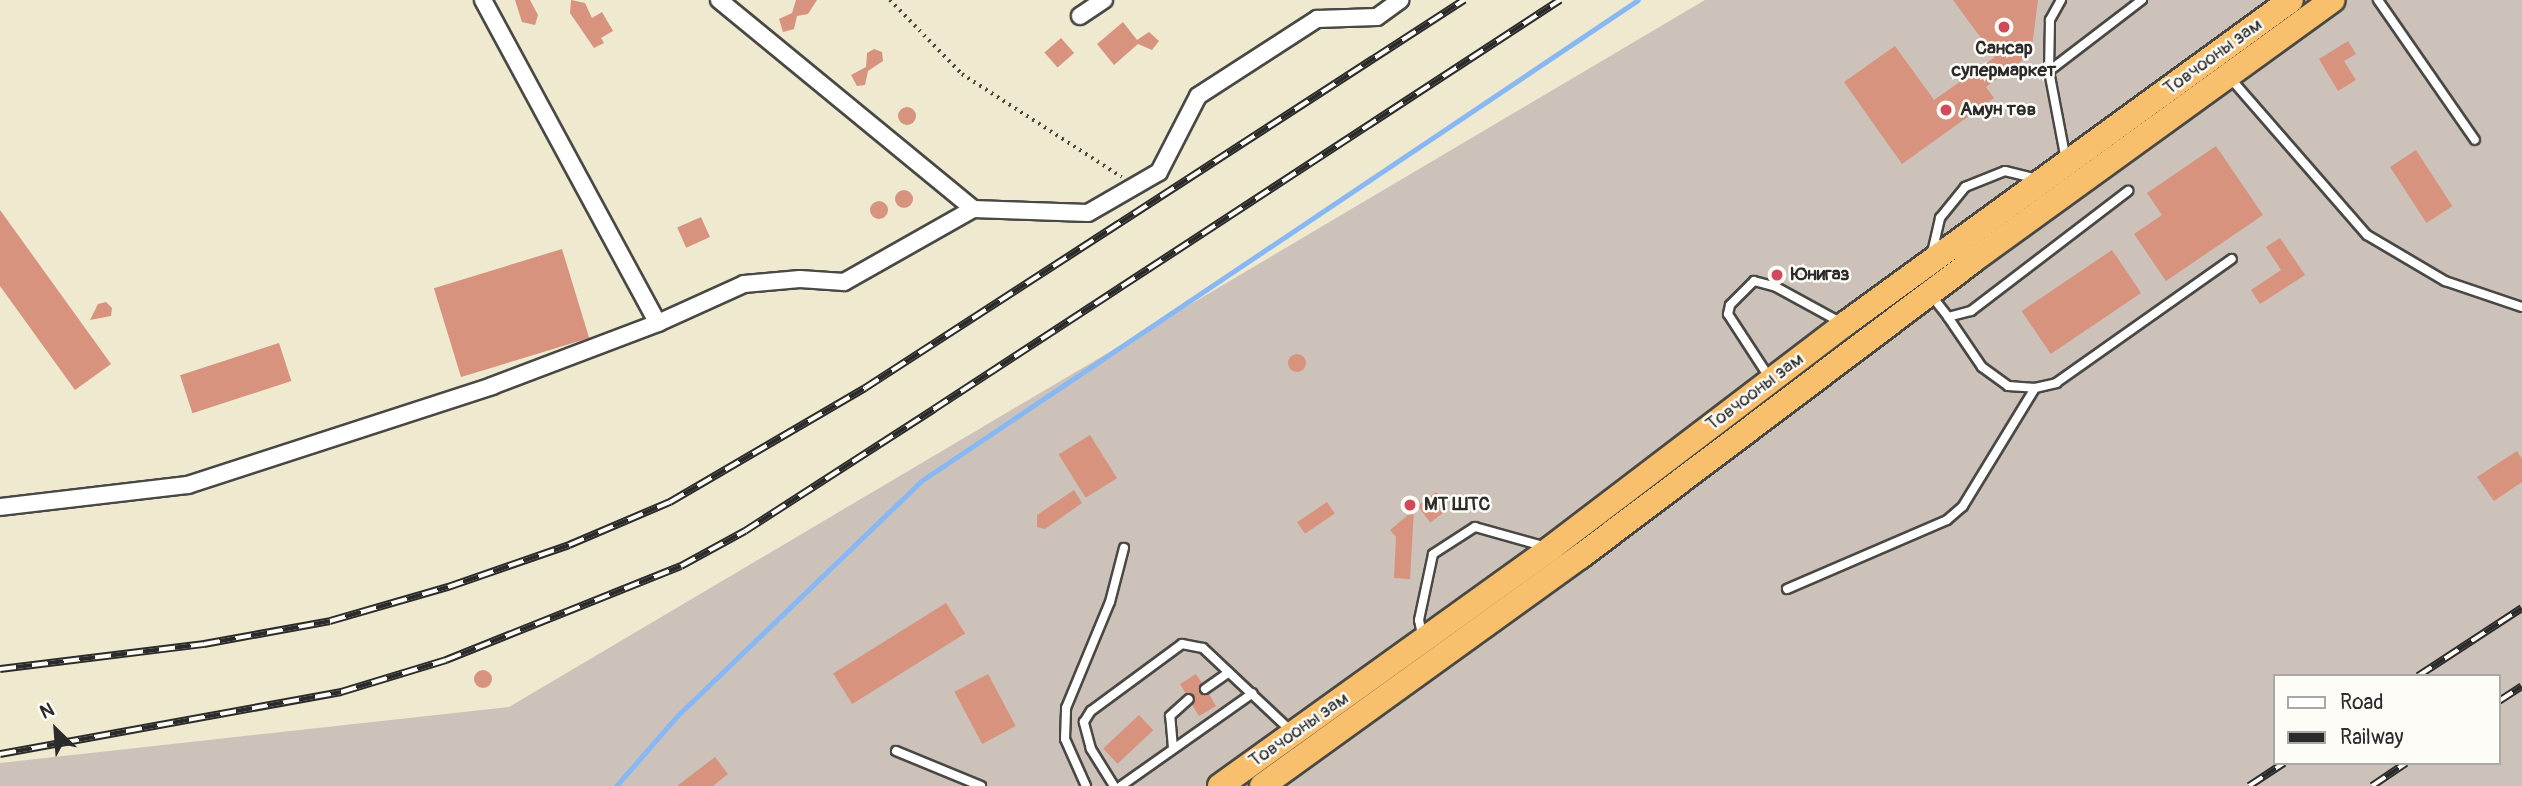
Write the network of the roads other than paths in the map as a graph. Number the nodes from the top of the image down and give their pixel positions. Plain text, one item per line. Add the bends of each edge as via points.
1 (483, 0) edge
2 (719, 0) edge
3 (1104, 0) edge
4 (1400, 0) edge
5 (2061, 0) edge
6 (2142, 0) edge
7 (2332, 0) edge
8 (2378, 0) edge
9 (2282, 2) edge
10 (1080, 16) dead end
11 (2049, 71) junction
12 (2228, 76) junction
13 (2475, 140) dead end
14 (2067, 163) junction
15 (2042, 181) junction
16 (2127, 191) dead end
17 (973, 209) junction
18 (2232, 259) dead end
19 (1930, 263) junction
20 (1929, 293) junction
21 (2522, 307) edge
22 (1948, 317) junction
23 (659, 323) junction
24 (1845, 324) junction
25 (1771, 379) junction
26 (2035, 388) junction
27 (0, 507) edge
28 (1124, 548) dead end
29 (1551, 548) junction
30 (1787, 589) dead end
31 (1423, 642) junction
32 (1229, 672) junction
33 (1205, 689) dead end
34 (1253, 693) junction
35 (1189, 699) dead end
36 (1294, 734) junction
37 (1173, 748) junction
38 (896, 751) dead end
39 (981, 786) edge
40 (1086, 786) edge
41 (1114, 786) edge
42 (1121, 786) edge
43 (1220, 786) edge
44 (1262, 786) edge

1 - 23 street
2 - 17 street
3 - 10 street
4 - 17 street via 1377,17 1317,19 1198,96 1159,172 1088,214
5 - 11 lane via 2050,20
6 - 11 lane
7 - 12 highway, Товчооны зам
8 - 13 lane
9 - 14 highway, Товчооны зам
11 - 14 lane
12 - 20 highway, Товчооны зам
12 - 21 lane via 2367,235 2445,281
14 - 15 highway, Товчооны зам
15 - 19 highway, Товчооны зам
15 - 19 lane via 2005,170 1965,187 1940,218
16 - 22 lane via 1971,311
17 - 23 street via 844,282 800,279 744,284
18 - 26 lane via 2056,383
19 - 24 highway, Товчооны зам
20 - 22 lane
20 - 44 highway, Товчооны зам via 1581,556
22 - 26 lane via 1982,367 2008,386
23 - 27 street via 492,386 188,485
24 - 25 highway, Товчооны зам
24 - 25 lane via 1776,287 1754,281 1730,304 1728,314
25 - 29 highway, Товчооны зам
26 - 30 lane via 1963,506 1947,520
28 - 40 lane via 1110,602 1066,708 1065,739
29 - 31 highway, Товчооны зам
29 - 31 lane via 1475,527 1433,554 1419,620
31 - 36 highway, Товчооны зам
32 - 33 lane
32 - 34 lane
32 - 41 lane via 1203,648 1182,644 1091,711 1084,722 1085,737
34 - 36 lane
34 - 37 lane
35 - 37 lane via 1170,716
36 - 43 highway, Товчооны зам
37 - 42 lane
38 - 39 lane

